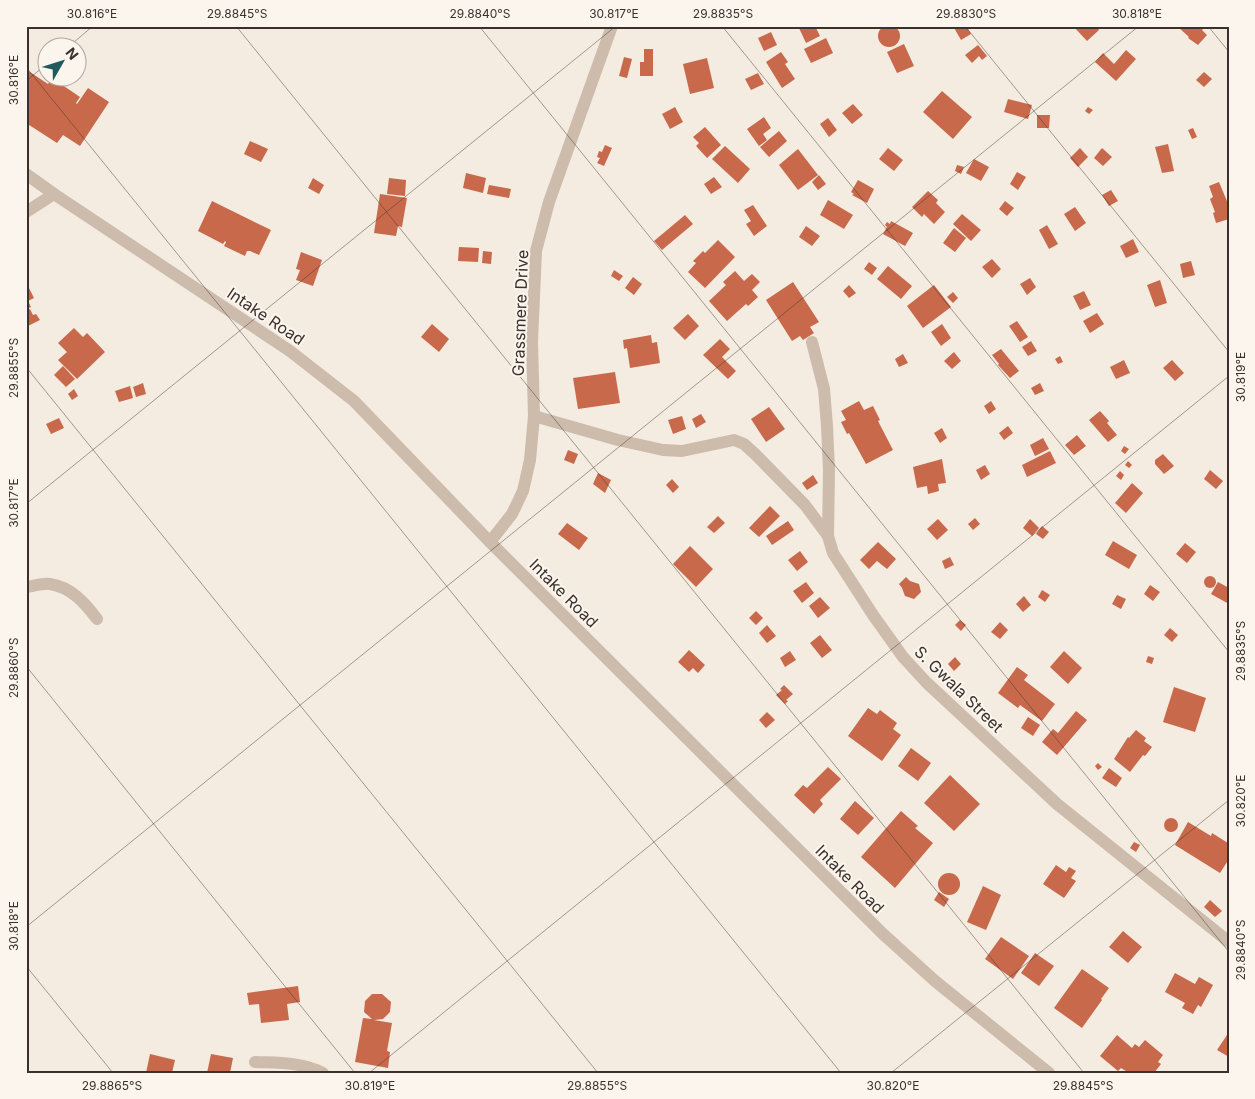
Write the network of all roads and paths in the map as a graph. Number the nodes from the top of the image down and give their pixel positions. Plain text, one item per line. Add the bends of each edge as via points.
1 (612, 26) edge
2 (26, 174) edge
3 (54, 194) junction
4 (26, 212) edge
5 (812, 342) dead end
6 (534, 416) junction
7 (828, 536) junction
8 (490, 542) junction
9 (26, 587) edge
10 (97, 618) dead end
11 (1229, 942) edge
12 (255, 1062) dead end
13 (323, 1073) edge
14 (1049, 1073) edge

1 - 6 street, Grassmere Drive via 549,202 536,251 532,342
2 - 3 street, Intake Road
3 - 4 street
3 - 8 street, Intake Road via 290,351 354,401
5 - 7 street, S. Gwala Street via 824,389 829,470
6 - 7 street via 663,450 682,451 734,440 744,444 805,505
6 - 8 street, Grassmere Drive via 523,492 512,514
7 - 11 street, S. Gwala Street via 833,553 873,615 903,657 926,682 1057,804
8 - 14 street, Intake Road via 883,934
9 - 10 street via 50,584 68,591 83,600
12 - 13 street via 298,1064

